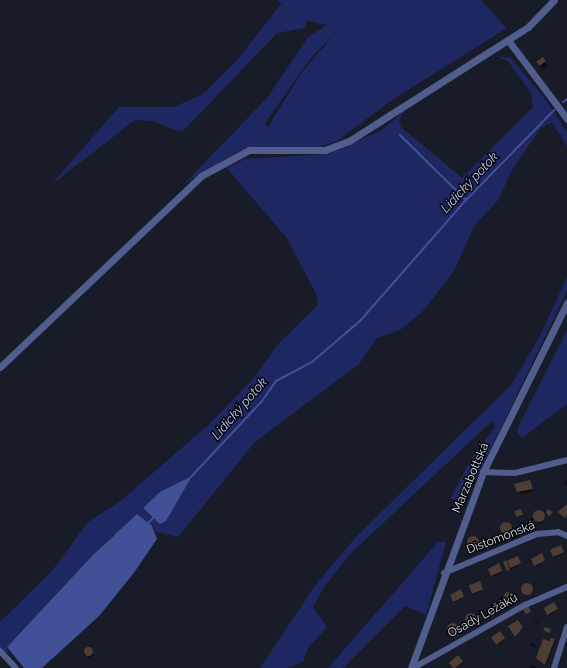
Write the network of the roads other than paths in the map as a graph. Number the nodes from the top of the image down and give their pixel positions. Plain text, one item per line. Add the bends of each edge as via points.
1 (554, 0) edge
2 (508, 40) junction
3 (567, 119) edge
4 (567, 303) edge
5 (0, 367) edge
6 (567, 460) edge
7 (483, 472) junction
8 (567, 536) edge
9 (444, 573) junction
10 (567, 588) edge
11 (567, 627) edge
12 (0, 651) edge
13 (16, 668) edge
14 (412, 668) edge
15 (554, 668) edge

1 - 2 street via 528,27
2 - 3 street
2 - 5 street via 349,141 325,150 249,150 201,176
4 - 7 street, Marzabottská
6 - 7 street via 515,473
7 - 9 street, Marzabottská
8 - 9 street, Distomonská via 558,532 537,534
9 - 14 street, Marzabottská
10 - 14 street, Osady Ležáků via 525,605
11 - 15 street
12 - 13 street

